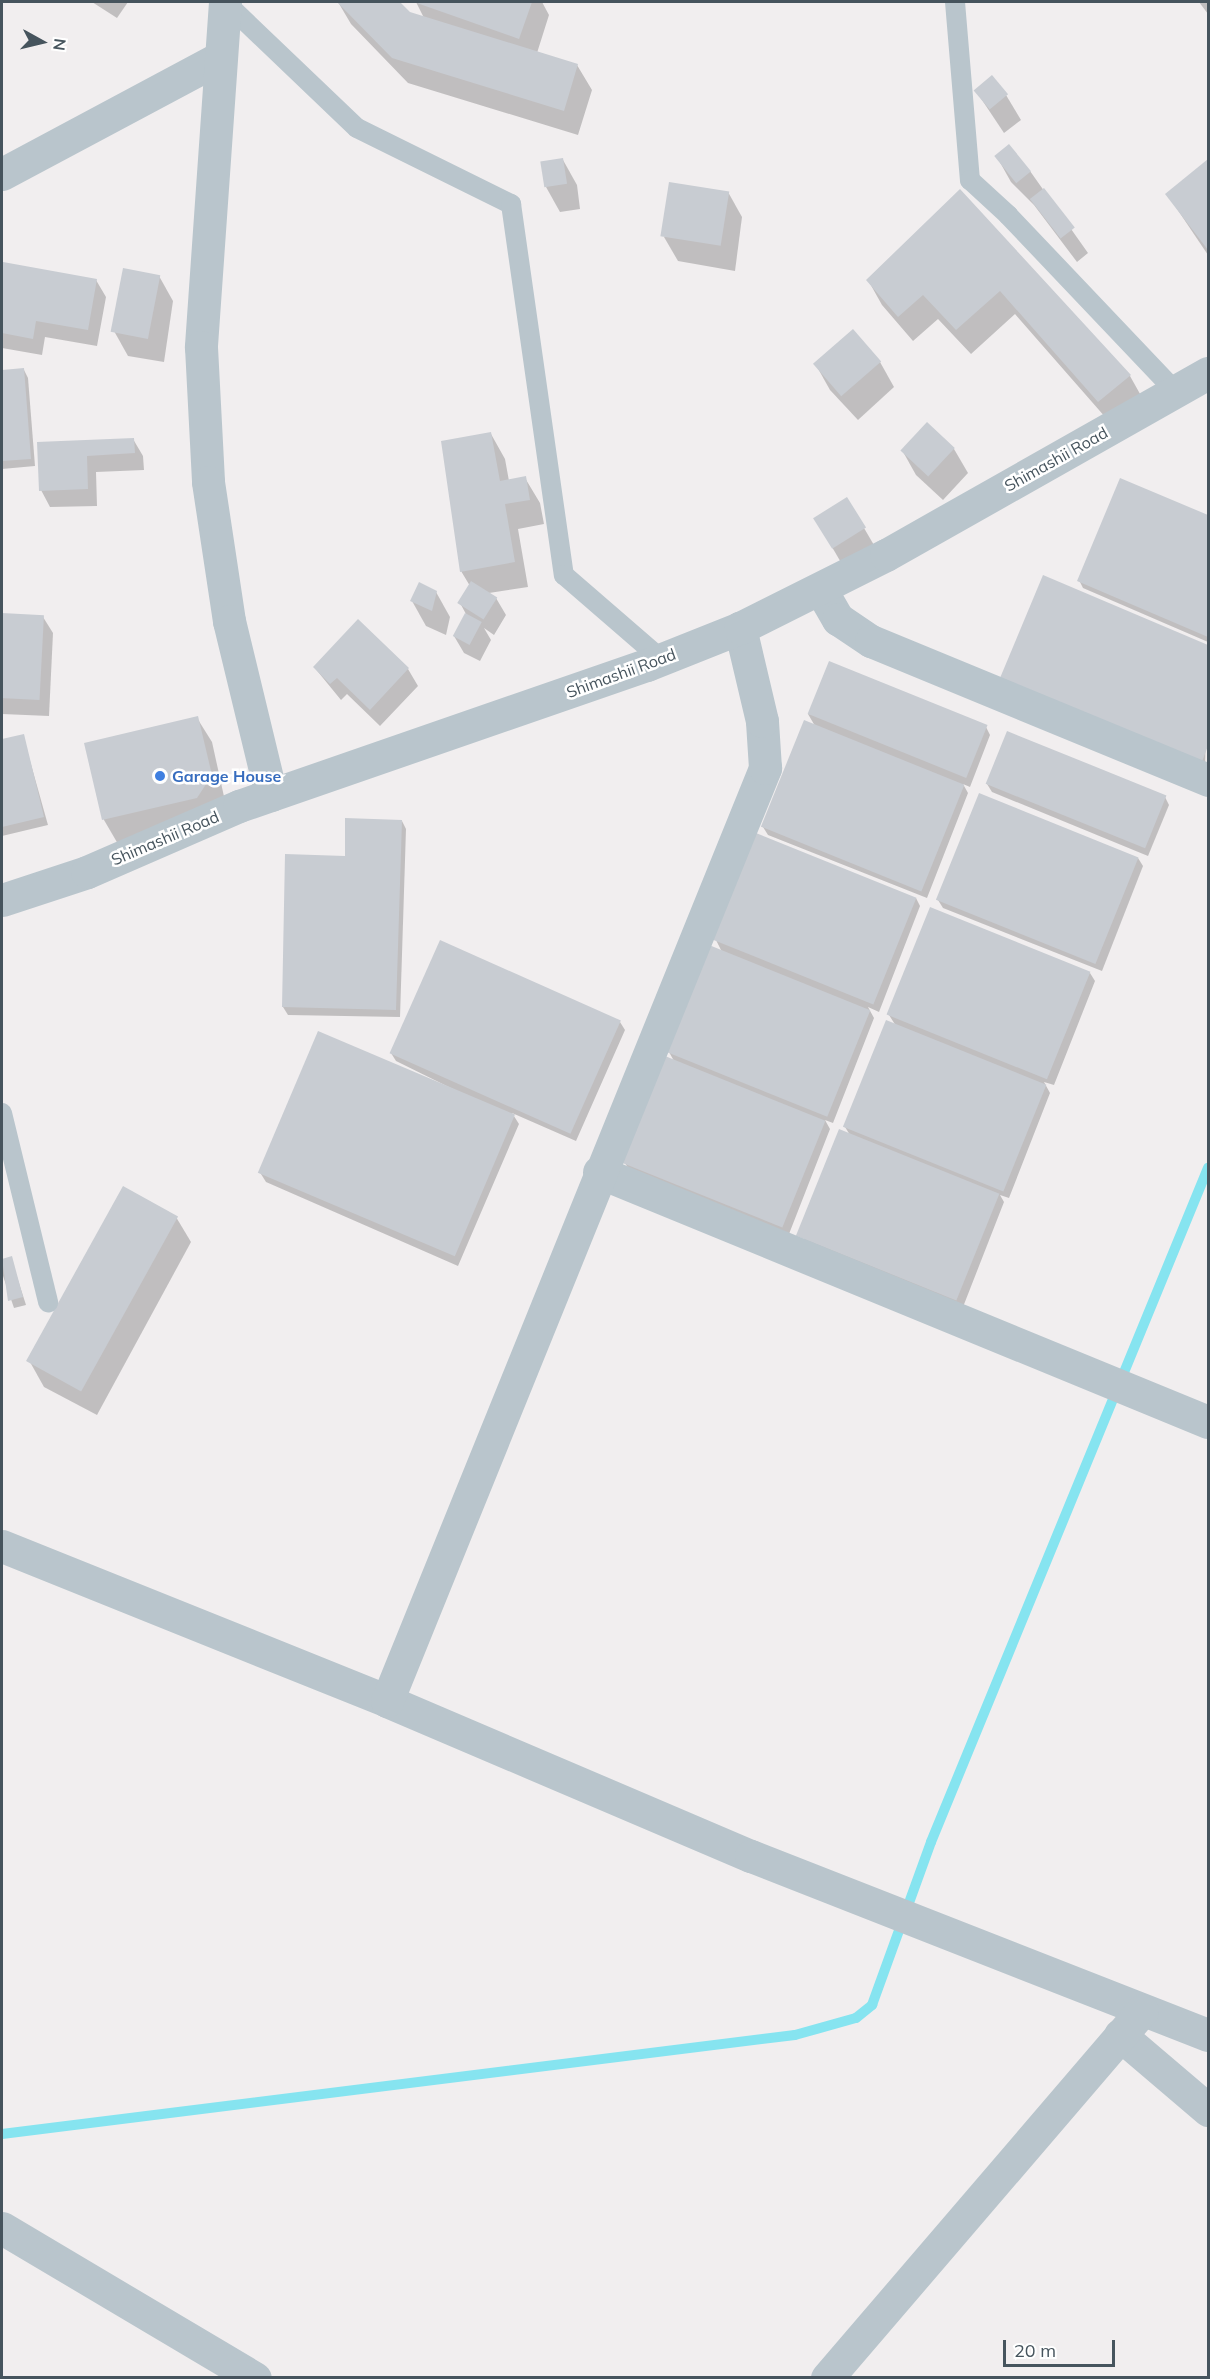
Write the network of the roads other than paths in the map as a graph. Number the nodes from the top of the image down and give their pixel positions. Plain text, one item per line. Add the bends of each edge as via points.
1 (225, 2) edge
2 (955, 2) edge
3 (219, 58) junction
4 (2, 174) edge
5 (1209, 373) edge
6 (1176, 392) junction
7 (821, 590) junction
8 (740, 628) junction
9 (661, 659) junction
10 (1209, 780) edge
11 (271, 795) junction
12 (2, 900) edge
13 (2, 1113) edge
14 (599, 1172) junction
15 (48, 1302) dead end
16 (1209, 1422) edge
17 (2, 1546) edge
18 (387, 1701) junction
19 (1142, 2010) junction
20 (1120, 2035) junction
21 (1209, 2035) edge
22 (1209, 2110) edge
23 (2, 2228) edge
24 (255, 2378) edge
25 (827, 2378) edge

1 - 3 street
1 - 9 lane via 357,128 511,204 564,575
2 - 6 lane via 970,180 1008,214
3 - 4 street
3 - 11 street via 201,347 208,482 229,621
5 - 6 street, Shimashii Road
6 - 7 street, Shimashii Road
7 - 8 street, Shimashii Road
7 - 10 street via 838,619 871,641
8 - 9 street, Shimashii Road
8 - 14 street via 762,721 765,768
9 - 11 street, Shimashii Road
11 - 12 street, Shimashii Road via 87,872
13 - 15 lane
14 - 16 street
14 - 18 street
17 - 18 street
18 - 19 street via 751,1856
19 - 20 street
19 - 21 street
20 - 22 street
20 - 25 street
23 - 24 street

